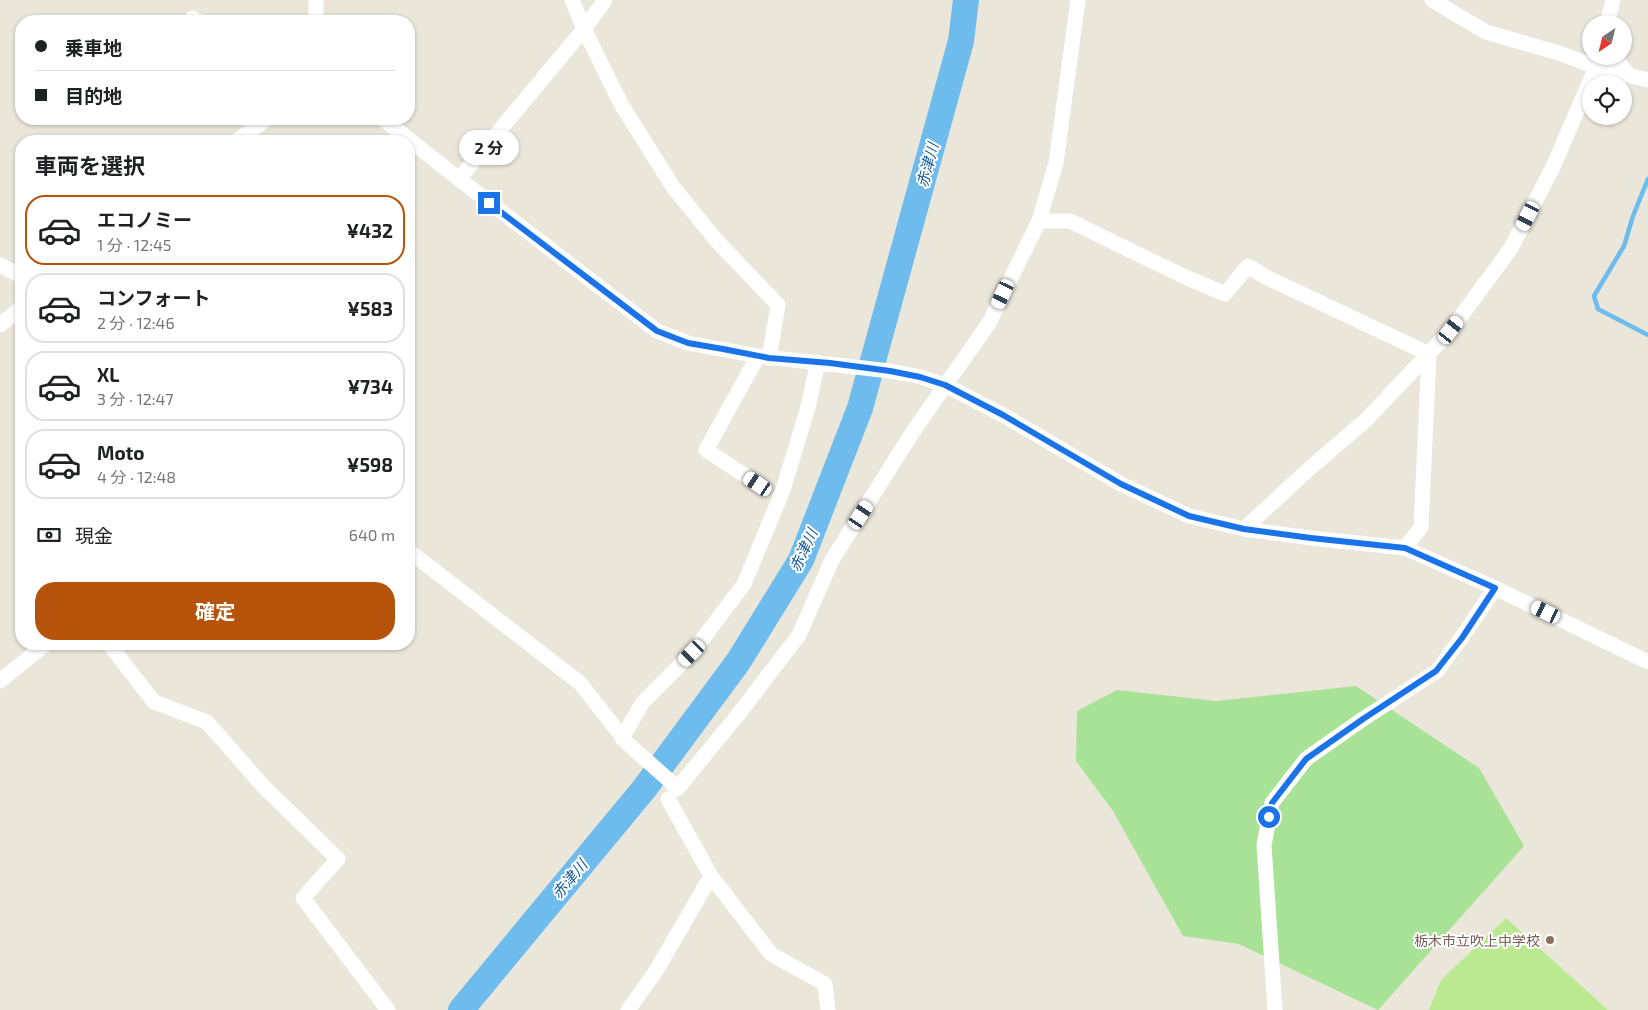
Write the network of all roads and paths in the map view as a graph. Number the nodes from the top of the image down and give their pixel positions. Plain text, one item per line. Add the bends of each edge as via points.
1 (316, 0) edge
2 (572, 0) edge
3 (605, 0) edge
4 (1078, 0) edge
5 (1432, 0) edge
6 (1613, 0) edge
7 (316, 15) edge
8 (1609, 15) edge
9 (584, 29) junction
10 (1621, 65) edge
11 (1596, 67) junction
12 (1626, 75) edge
13 (1629, 75) edge
14 (1632, 76) edge
15 (1648, 80) edge
16 (259, 125) edge
17 (391, 125) edge
18 (244, 135) edge
19 (403, 135) edge
20 (415, 144) edge
21 (459, 179) junction
22 (1039, 221) junction
23 (0, 265) edge
24 (15, 273) edge
25 (15, 313) edge
26 (0, 325) edge
27 (1429, 354) junction
28 (764, 357) junction
29 (824, 363) junction
30 (945, 385) junction
31 (758, 484) dead end
32 (1244, 529) junction
33 (1405, 548) junction
34 (415, 556) edge
35 (1495, 588) junction
36 (39, 650) edge
37 (114, 650) edge
38 (1648, 662) edge
39 (0, 682) edge
40 (624, 741) junction
41 (668, 799) dead end
42 (711, 876) junction
43 (388, 1010) edge
44 (628, 1010) edge
45 (828, 1010) edge
46 (1276, 1010) edge

1 - 7 street
2 - 9 street
3 - 9 street
4 - 22 street via 1056,163
5 - 11 street via 1486,32
6 - 8 street
9 - 21 street
9 - 28 street via 621,104 673,187 716,240 778,306
10 - 13 street
11 - 12 street
11 - 27 street via 1553,167 1512,248 1451,330
14 - 15 street
16 - 18 street
17 - 19 street
20 - 21 street
21 - 28 street via 657,331 688,343
22 - 27 street via 1070,221 1225,294 1248,266
22 - 30 street via 990,323
23 - 24 street
25 - 26 street
27 - 32 street via 1365,421
27 - 33 street via 1421,527
28 - 29 street
28 - 31 street via 706,450
29 - 30 street via 890,371
29 - 40 street via 783,490 744,584 692,653 643,702
30 - 32 street via 1121,484 1189,516
30 - 40 street via 832,560 799,635 677,789
32 - 33 street
33 - 35 street
34 - 40 street via 580,683
35 - 38 street
35 - 46 street via 1436,671 1306,759 1272,803 1264,845
36 - 39 street
37 - 43 street via 154,702 207,722 264,787 338,858 303,898
41 - 42 street
42 - 44 street via 656,971
42 - 45 street via 771,954 825,984

